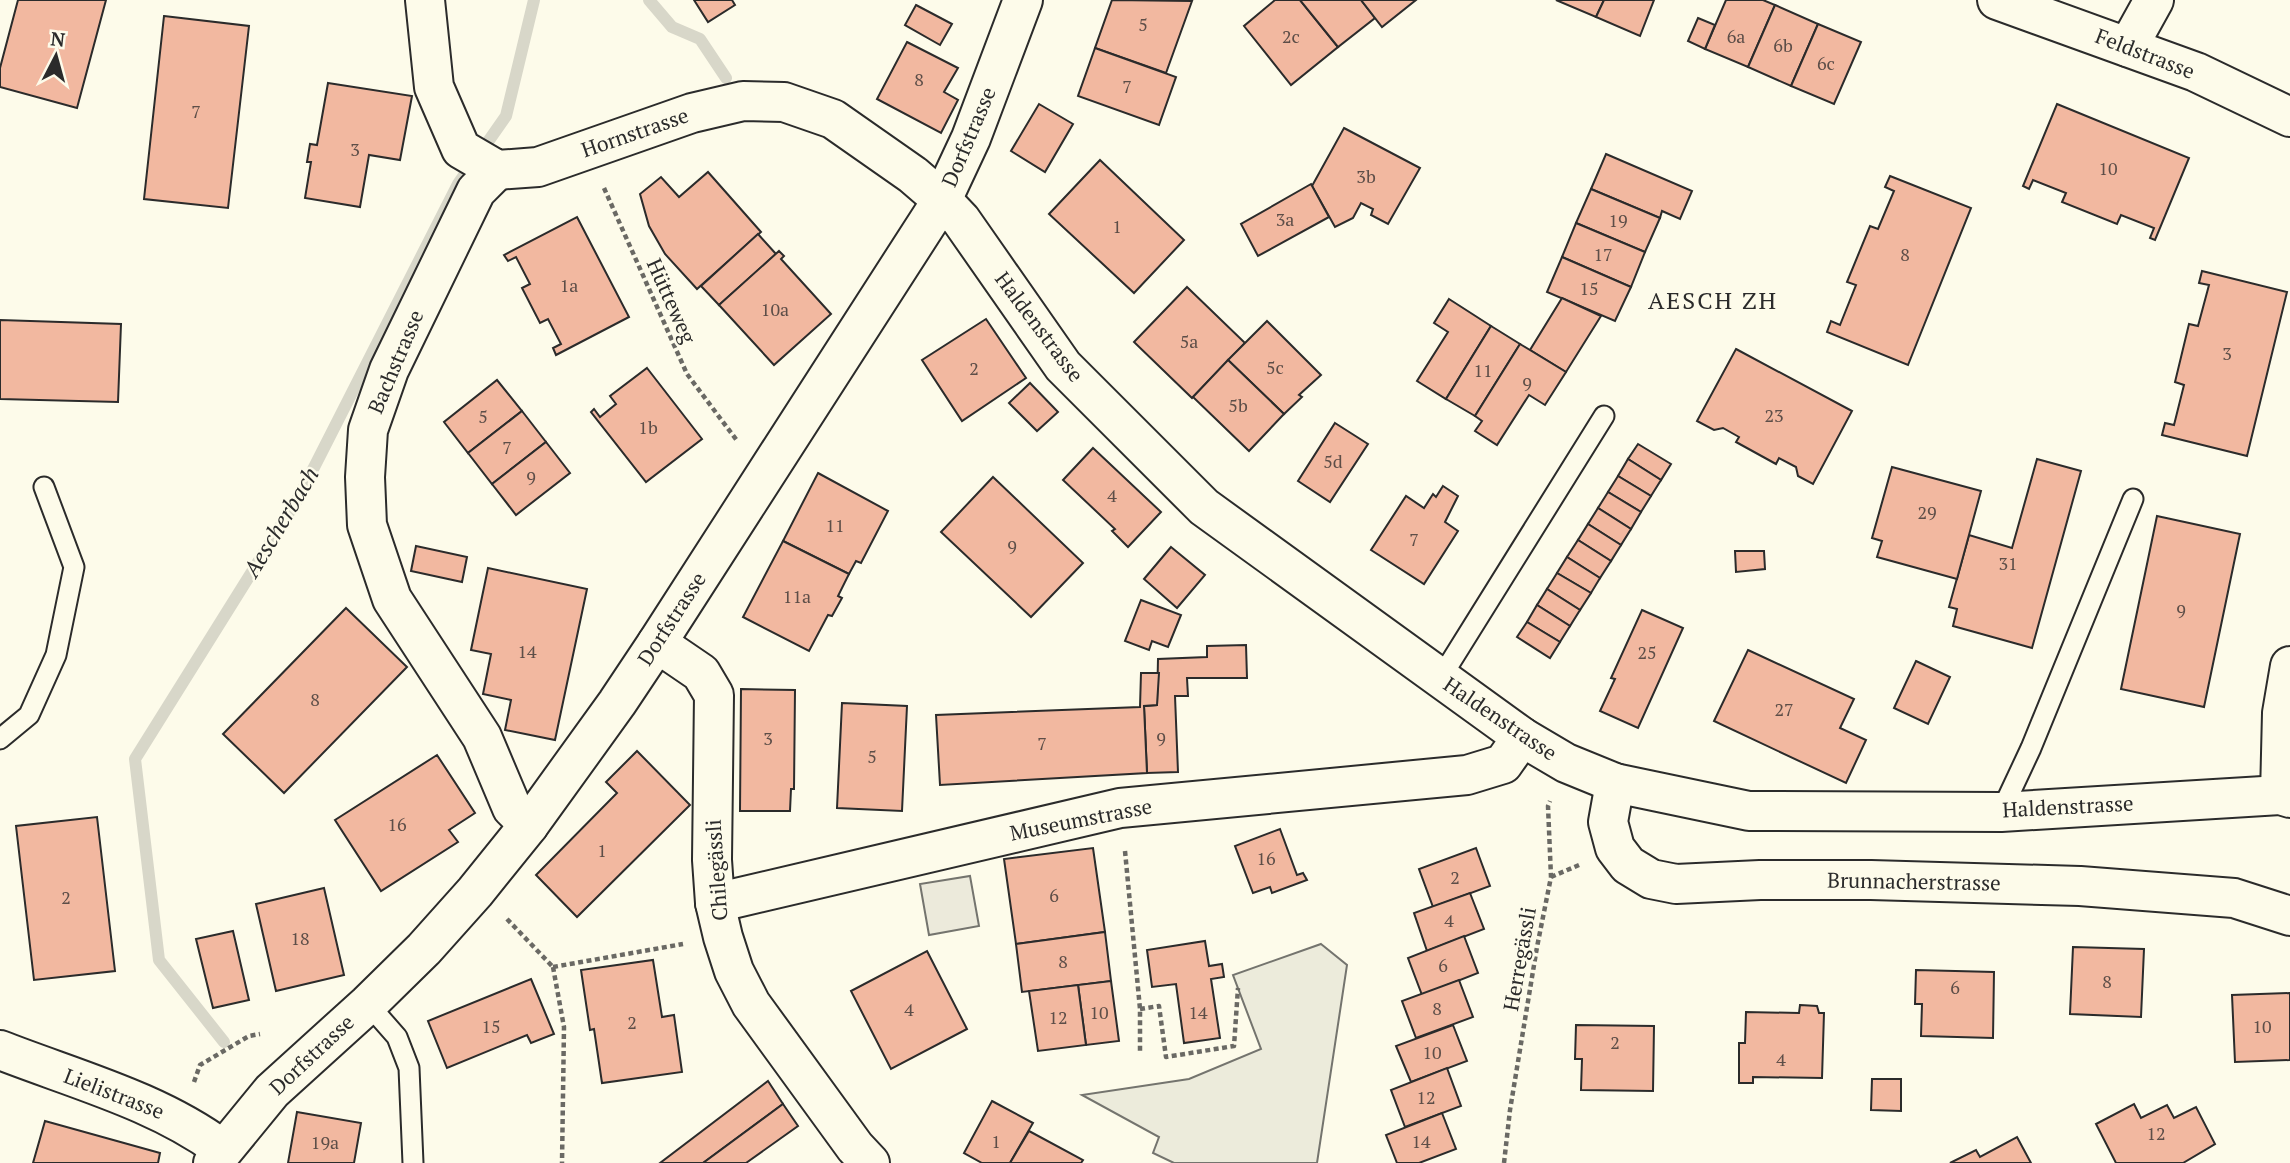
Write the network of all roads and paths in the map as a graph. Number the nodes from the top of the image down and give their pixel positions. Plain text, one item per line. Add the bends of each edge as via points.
1 (425, 0) edge
2 (1023, 0) edge
3 (1997, 0) edge
4 (2154, 0) edge
5 (2128, 47) junction
6 (2290, 117) edge
7 (586, 149) junction
8 (497, 170) junction
9 (942, 200) junction
10 (1604, 416) dead end
11 (740, 444) dead end
12 (44, 487) dead end
13 (2133, 499) dead end
14 (657, 643) junction
15 (2290, 666) edge
16 (1440, 679) junction
17 (1522, 737) junction
18 (0, 738) edge
19 (1566, 763) junction
20 (1615, 783) junction
21 (2285, 797) edge
22 (1120, 808) junction
23 (2001, 812) junction
24 (529, 825) junction
25 (475, 892) junction
26 (2290, 916) edge
27 (719, 920) junction
28 (553, 967) junction
29 (1238, 988) dead end
30 (368, 1003) junction
31 (1140, 1009) junction
32 (260, 1034) dead end
33 (0, 1050) edge
34 (1140, 1052) dead end
35 (191, 1089) dead end
36 (218, 1156) edge
37 (413, 1163) edge
38 (562, 1163) edge
39 (870, 1163) edge
40 (1504, 1163) edge

1 - 8 street via 434,87 461,149
2 - 9 street, Dorfstrasse via 971,138
3 - 5 street, Feldstrasse
4 - 5 street
5 - 6 street, Feldstrasse via 2196,72
7 - 8 street, Hornstrasse via 538,167
7 - 9 street, Hornstrasse via 692,113 743,101 783,102 833,120
7 - 11 path, Hütteweg via 687,373
8 - 24 street, Bachstrasse via 476,191 385,382 368,430 367,525 392,599 482,737 512,808
9 - 14 street, Dorfstrasse
9 - 16 street, Haldenstrasse via 961,220 1063,366 1204,507
10 - 16 lane
12 - 18 lane via 74,567 50,667 29,715
13 - 23 lane
14 - 24 street, Dorfstrasse
14 - 27 street, Chilegässli via 701,673 714,695 712,860
15 - 21 street via 2282,713
16 - 17 street, Haldenstrasse
17 - 19 street, Haldenstrasse
17 - 22 street, Museumstrasse via 1503,764 1467,775
19 - 20 street, Haldenstrasse
19 - 40 path, Herregässli via 1548,806 1551,877
20 - 23 street, Haldenstrasse via 1749,811
20 - 26 street, Brunnacherstrasse via 1608,822 1615,848 1628,865 1651,879 1676,884 1871,880 2080,886 2234,898
21 - 23 street, Haldenstrasse
22 - 27 street, Museumstrasse
22 - 31 path
24 - 25 street, Dorfstrasse
25 - 28 path
25 - 30 street, Dorfstrasse
27 - 28 path
27 - 39 street, Chilegässli via 734,971 751,1004
28 - 38 path via 564,1027
29 - 31 path via 1234,1046 1166,1057 1159,1006
30 - 36 street, Dorfstrasse via 272,1091
30 - 37 lane via 397,1037 409,1068
31 - 34 path
32 - 35 path via 200,1065
33 - 36 street, Lielistrasse via 164,1113 199,1132

